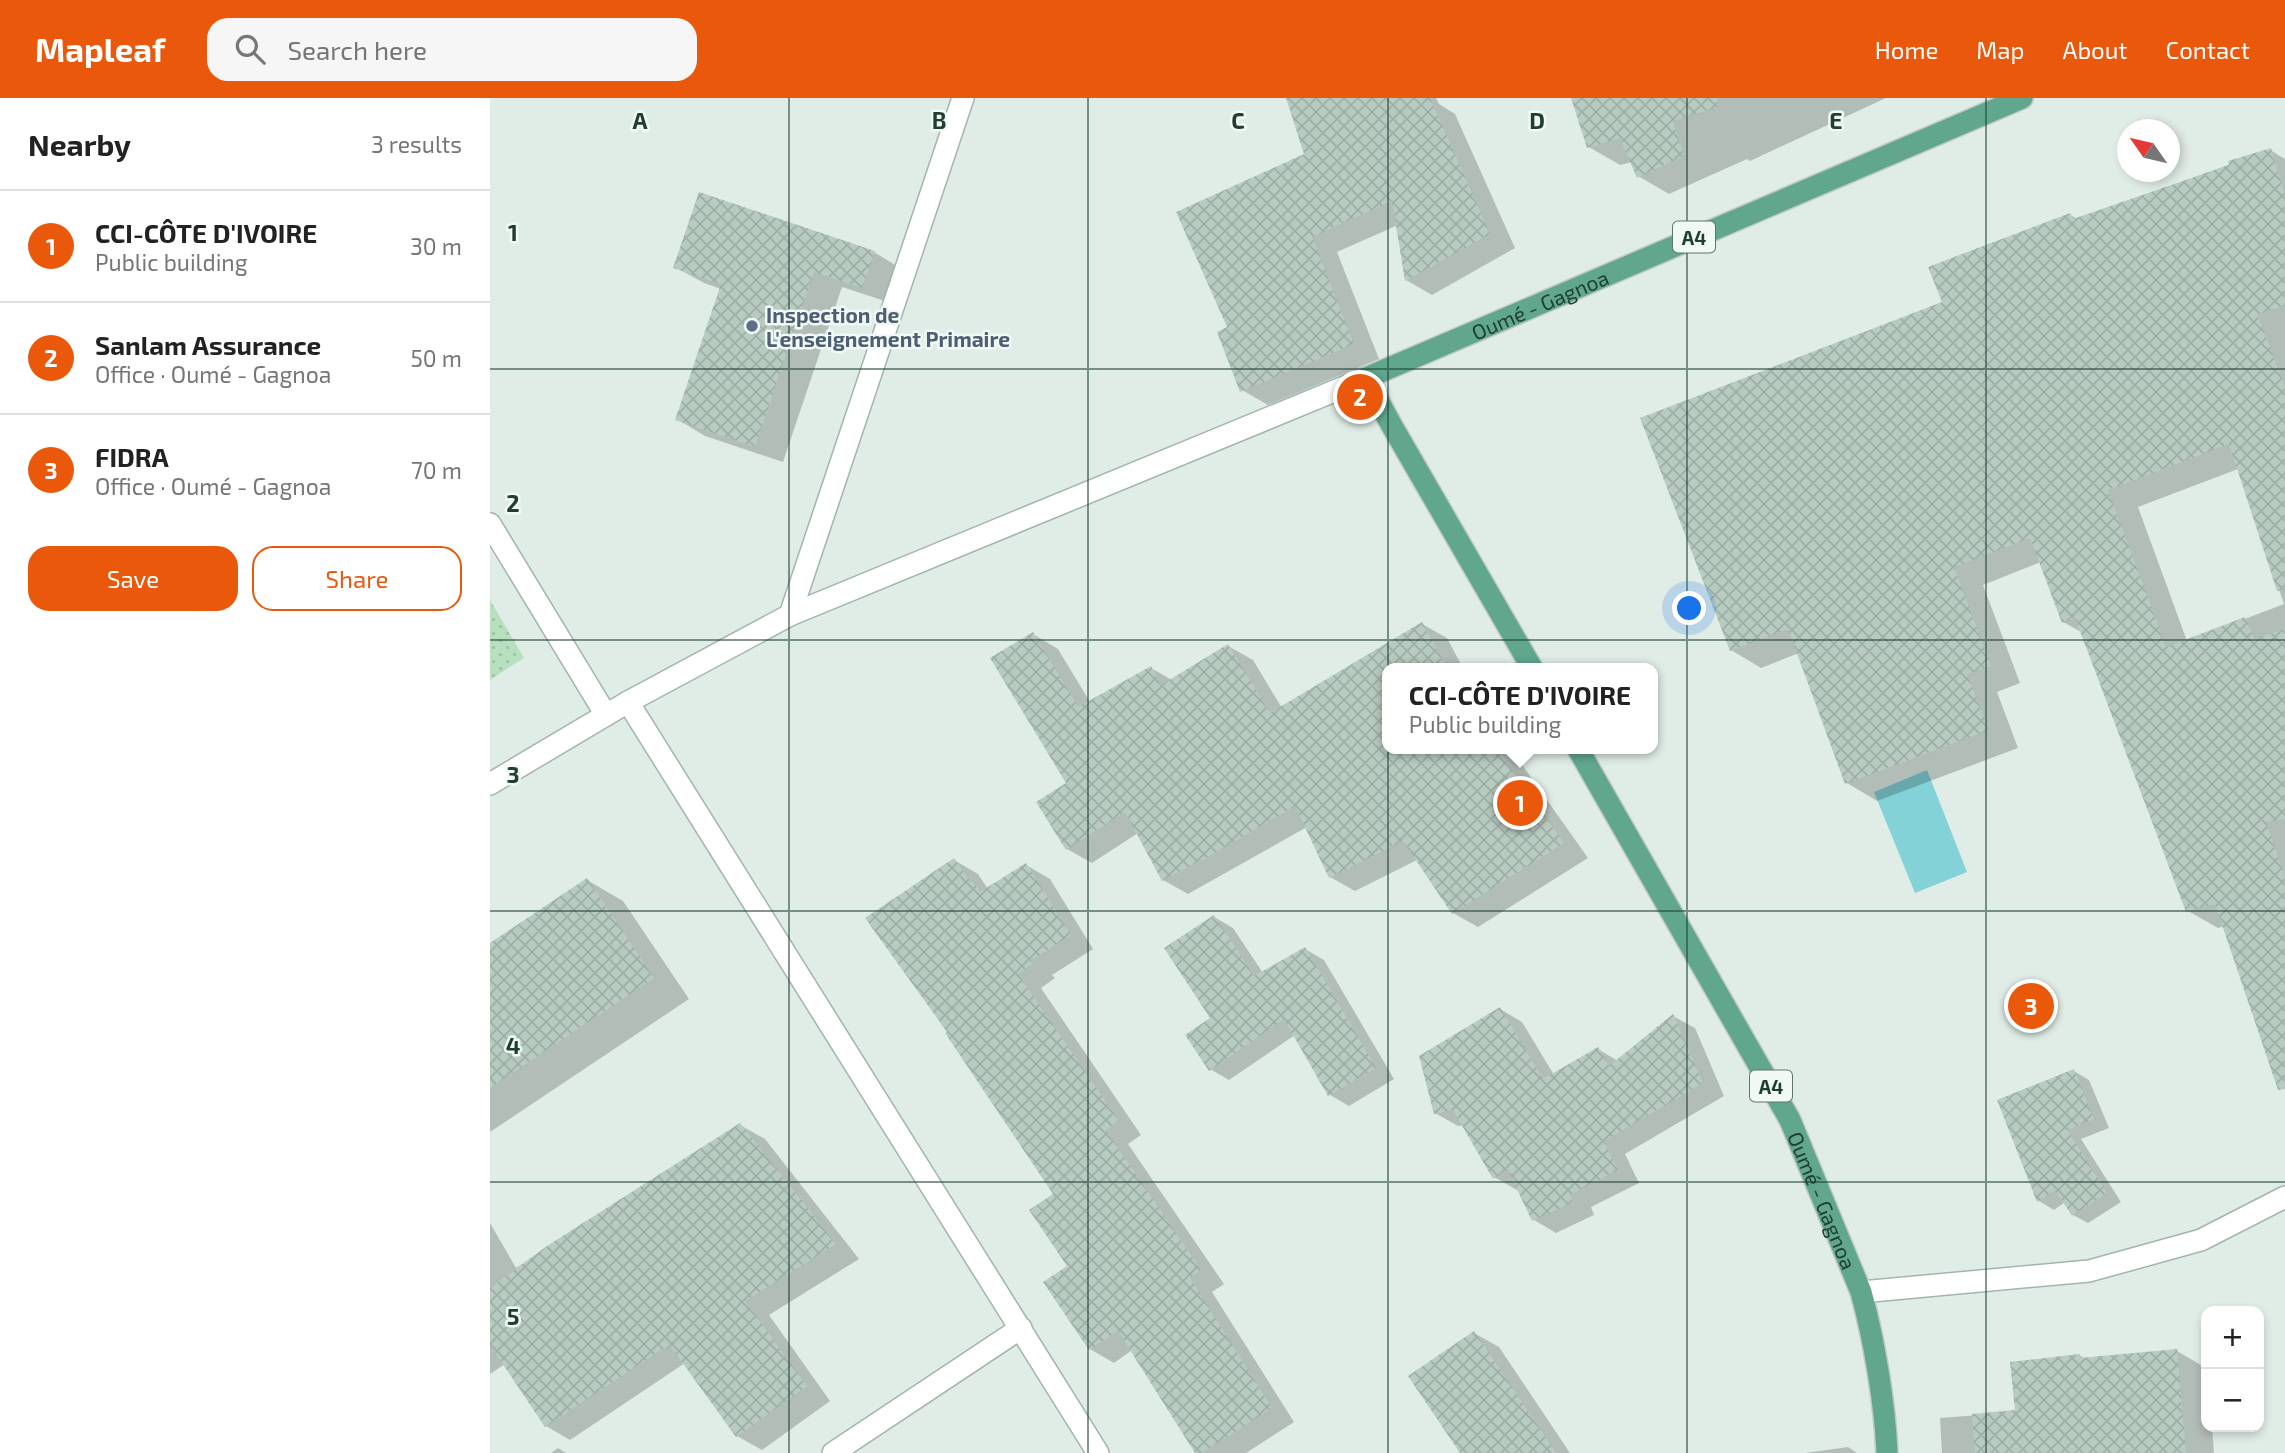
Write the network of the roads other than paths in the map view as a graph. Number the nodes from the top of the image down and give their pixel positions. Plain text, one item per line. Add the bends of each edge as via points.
1 (963, 98) edge
2 (2022, 98) edge
3 (1366, 378) junction
4 (490, 524) edge
5 (790, 615) junction
6 (1528, 663) edge
7 (628, 702) junction
8 (606, 715) junction
9 (1581, 754) edge
10 (490, 784) edge
11 (2285, 1197) edge
12 (1861, 1292) junction
13 (1021, 1328) junction
14 (833, 1453) edge
15 (1098, 1453) edge
16 (1887, 1453) edge

1 - 5 street
2 - 3 main road, Oumé - Gagnoa / A4
3 - 5 street
3 - 6 main road
4 - 8 street
5 - 7 street
7 - 8 street
7 - 13 street
8 - 10 street
9 - 12 main road, Oumé - Gagnoa / A4 via 1790,1120
11 - 12 street via 2201,1240 2089,1271
12 - 16 main road, Oumé - Gagnoa / A4
13 - 14 street
13 - 15 street

